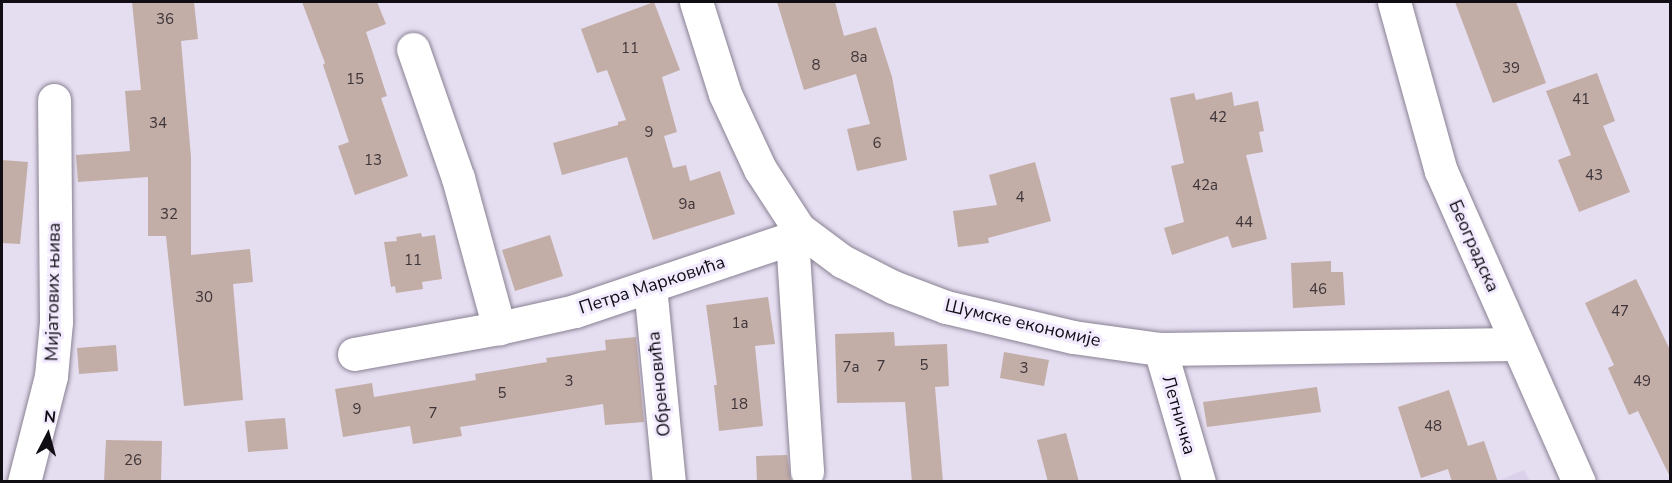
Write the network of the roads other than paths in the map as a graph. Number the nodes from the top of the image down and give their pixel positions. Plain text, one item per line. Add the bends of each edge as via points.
1 (696, 2) edge
2 (1394, 2) edge
3 (413, 49) dead end
4 (54, 100) dead end
5 (796, 234) junction
6 (650, 286) junction
7 (499, 328) junction
8 (1517, 344) junction
9 (1160, 349) junction
10 (354, 354) dead end
11 (807, 472) dead end
12 (24, 482) edge
13 (669, 482) edge
14 (1199, 482) edge
15 (1579, 482) edge

1 - 5 street, Шумске економије via 725,94 760,170
2 - 8 street, Београдска via 1441,171
3 - 7 street via 458,178
4 - 12 street, Мијатових њива via 56,322 51,376
5 - 6 street, Петра Марковића
5 - 9 street, Шумске економије via 892,287 946,307 1073,337
5 - 11 street
6 - 7 street, Петра Марковића via 575,310
6 - 13 street, Обреновића
7 - 10 street, Петра Марковића
8 - 9 street, Шумске економије
8 - 15 street, Београдска
9 - 14 street, Летничка

